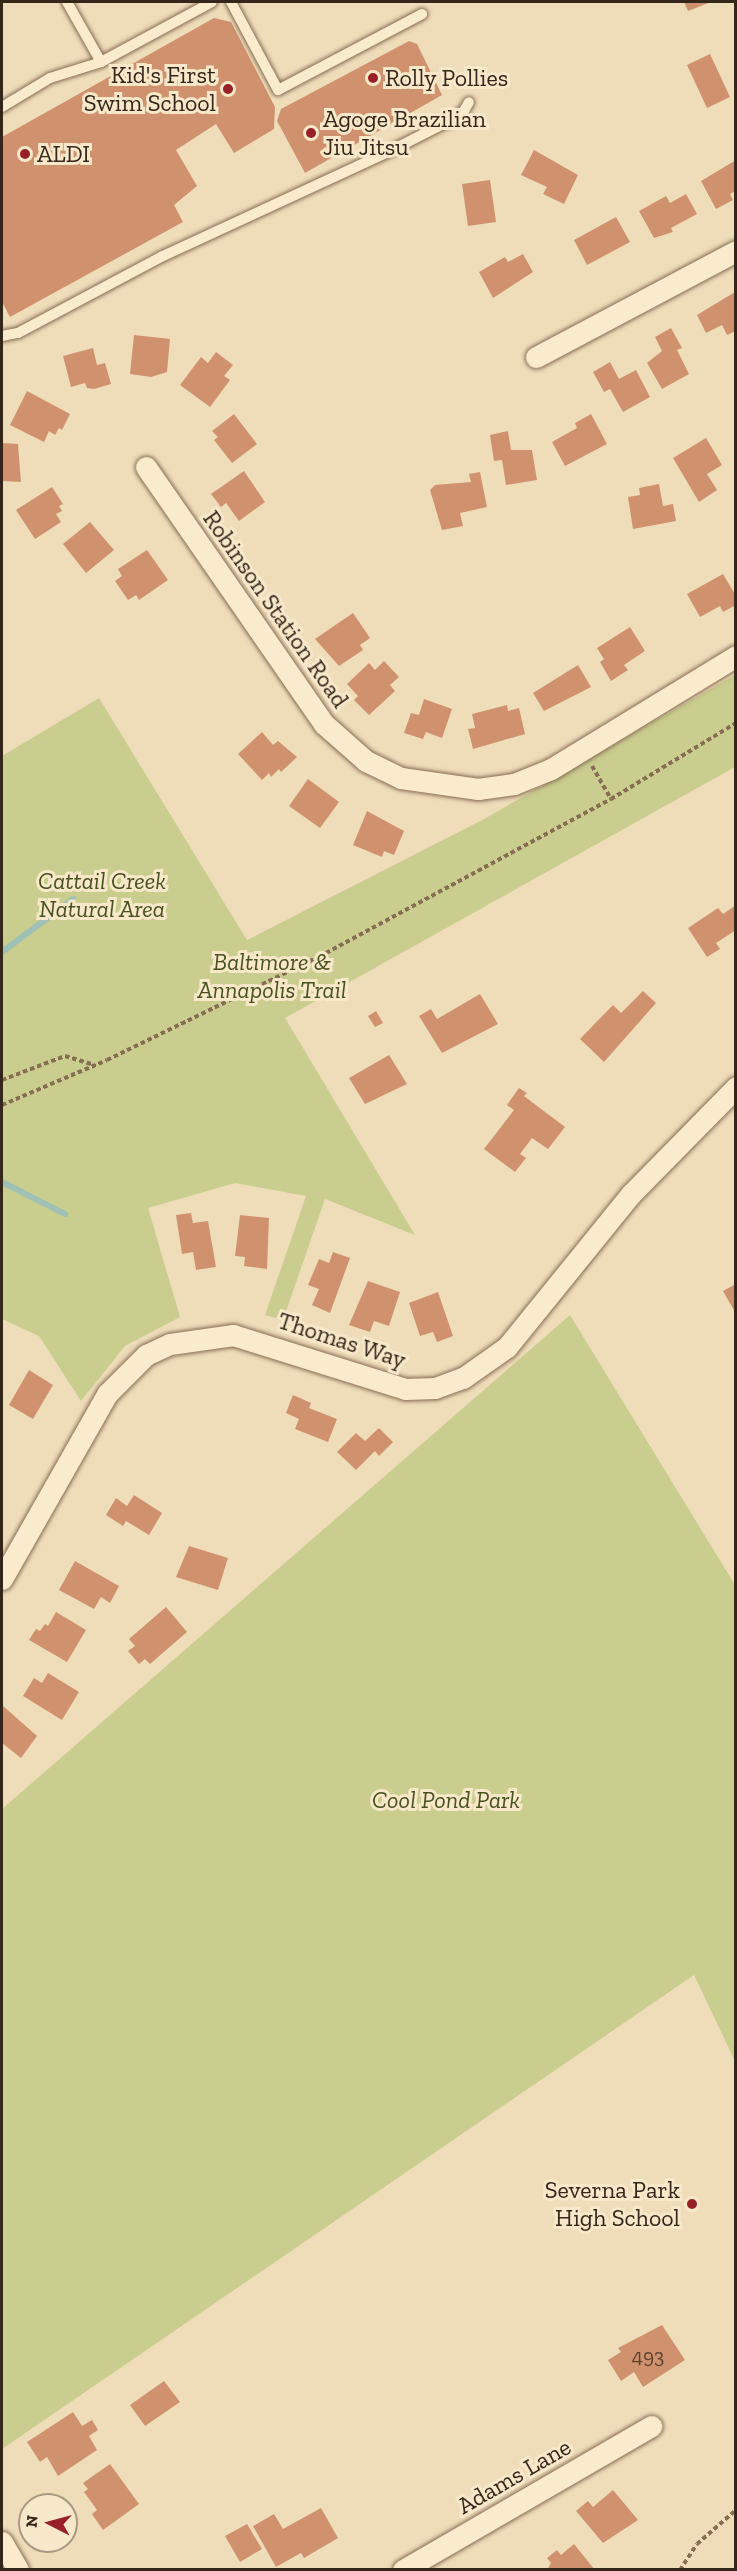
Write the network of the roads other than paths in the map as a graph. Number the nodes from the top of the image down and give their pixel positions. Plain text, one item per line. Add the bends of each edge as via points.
1 (67, 2) edge
2 (213, 2) edge
3 (231, 2) edge
4 (422, 14) dead end
5 (101, 62) junction
6 (469, 102) dead end
7 (2, 107) edge
8 (735, 251) edge
9 (2, 336) edge
10 (536, 357) dead end
11 (146, 467) dead end
12 (735, 656) edge
13 (735, 1087) edge
14 (2, 1579) edge
15 (651, 2426) dead end
16 (2, 2542) edge
17 (18, 2570) edge
18 (403, 2570) edge

1 - 5 lane
2 - 5 lane
3 - 4 lane via 279,90
5 - 7 lane via 50,78
6 - 9 lane via 464,111 449,121 388,152 164,256 18,333
8 - 10 street
11 - 12 street, Robinson Station Road via 303,699 344,745 401,778 478,789 514,784 583,751
13 - 14 street, Thomas Way via 631,1194 507,1347 463,1378 435,1388 405,1389 233,1335 170,1344 146,1355 107,1394
15 - 18 street, Adams Lane
16 - 17 street

